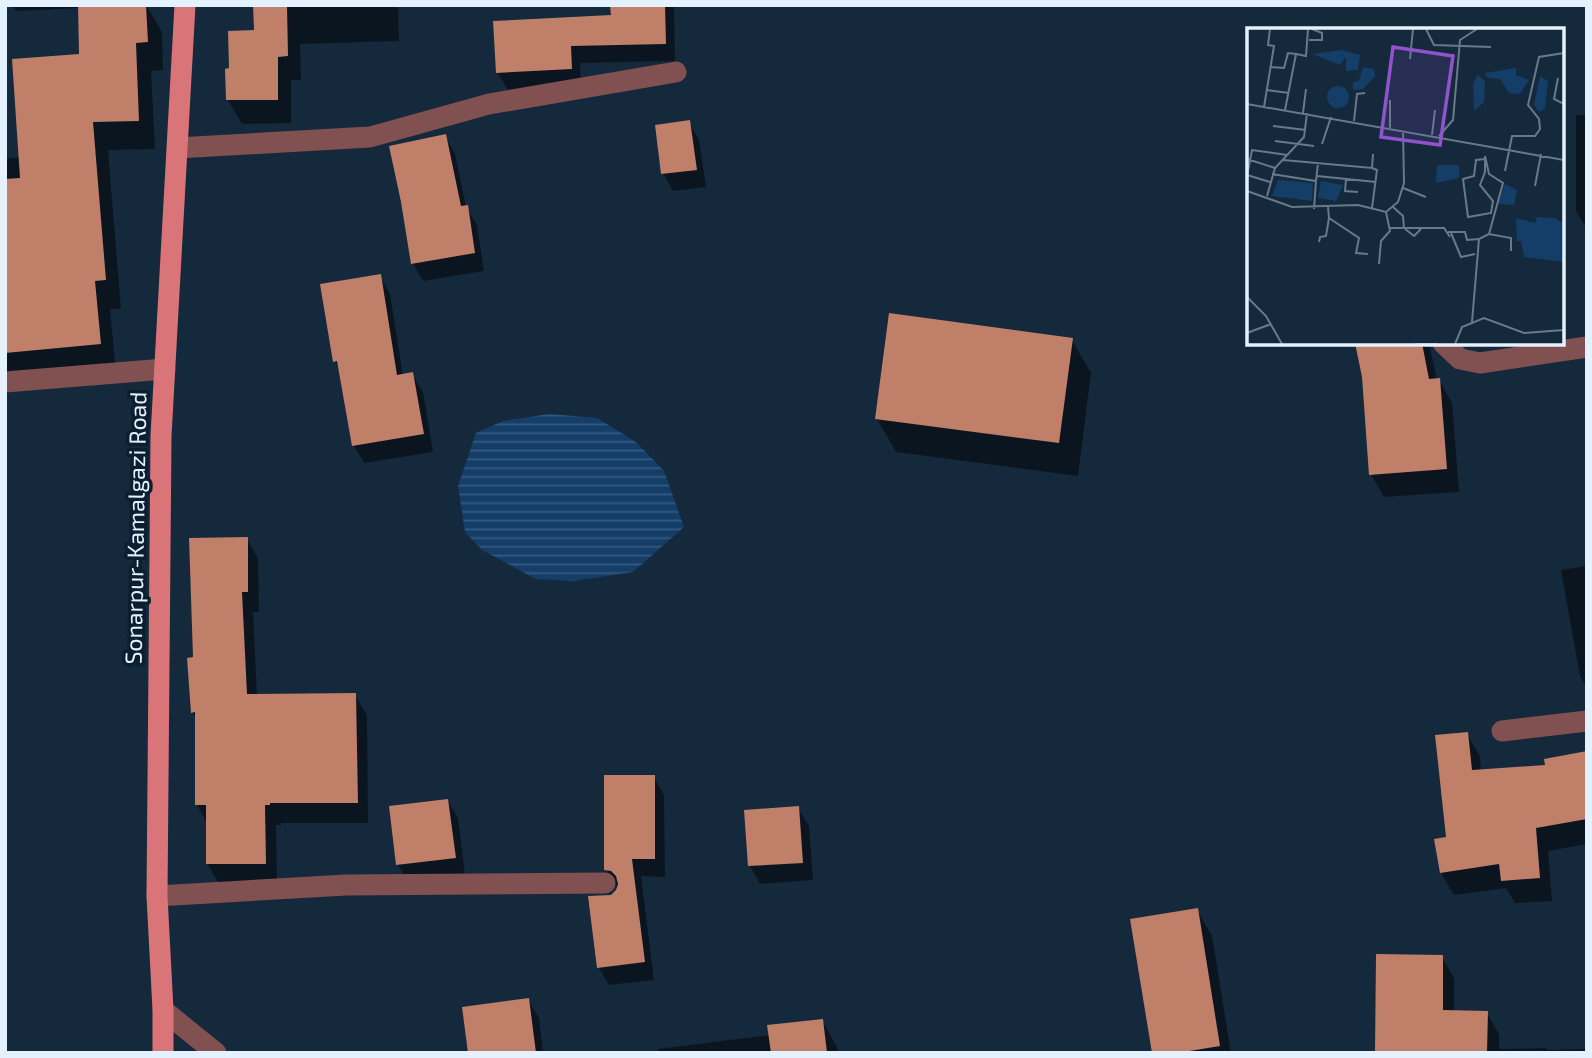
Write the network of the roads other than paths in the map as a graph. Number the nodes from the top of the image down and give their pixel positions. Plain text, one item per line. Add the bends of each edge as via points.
1 (185, 5) edge
2 (676, 72) dead end
3 (177, 148) junction
4 (1445, 345) edge
5 (1587, 346) edge
6 (165, 369) junction
7 (5, 382) edge
8 (1587, 721) edge
9 (1502, 731) dead end
10 (604, 883) dead end
11 (157, 896) junction
12 (163, 1010) junction
13 (163, 1053) edge
14 (216, 1053) edge

1 - 3 main road, Sonarpur-Kamalgazi Road
2 - 3 street via 489,104 370,137
3 - 6 main road, Sonarpur-Kamalgazi Road
4 - 5 street via 1460,359 1480,363
6 - 7 street
6 - 11 main road, Sonarpur-Kamalgazi Road
8 - 9 street
10 - 11 street via 346,885
11 - 12 main road, Sonarpur-Kamalgazi Road
12 - 13 main road, Sonarpur-Kamalgazi Road
12 - 14 street

